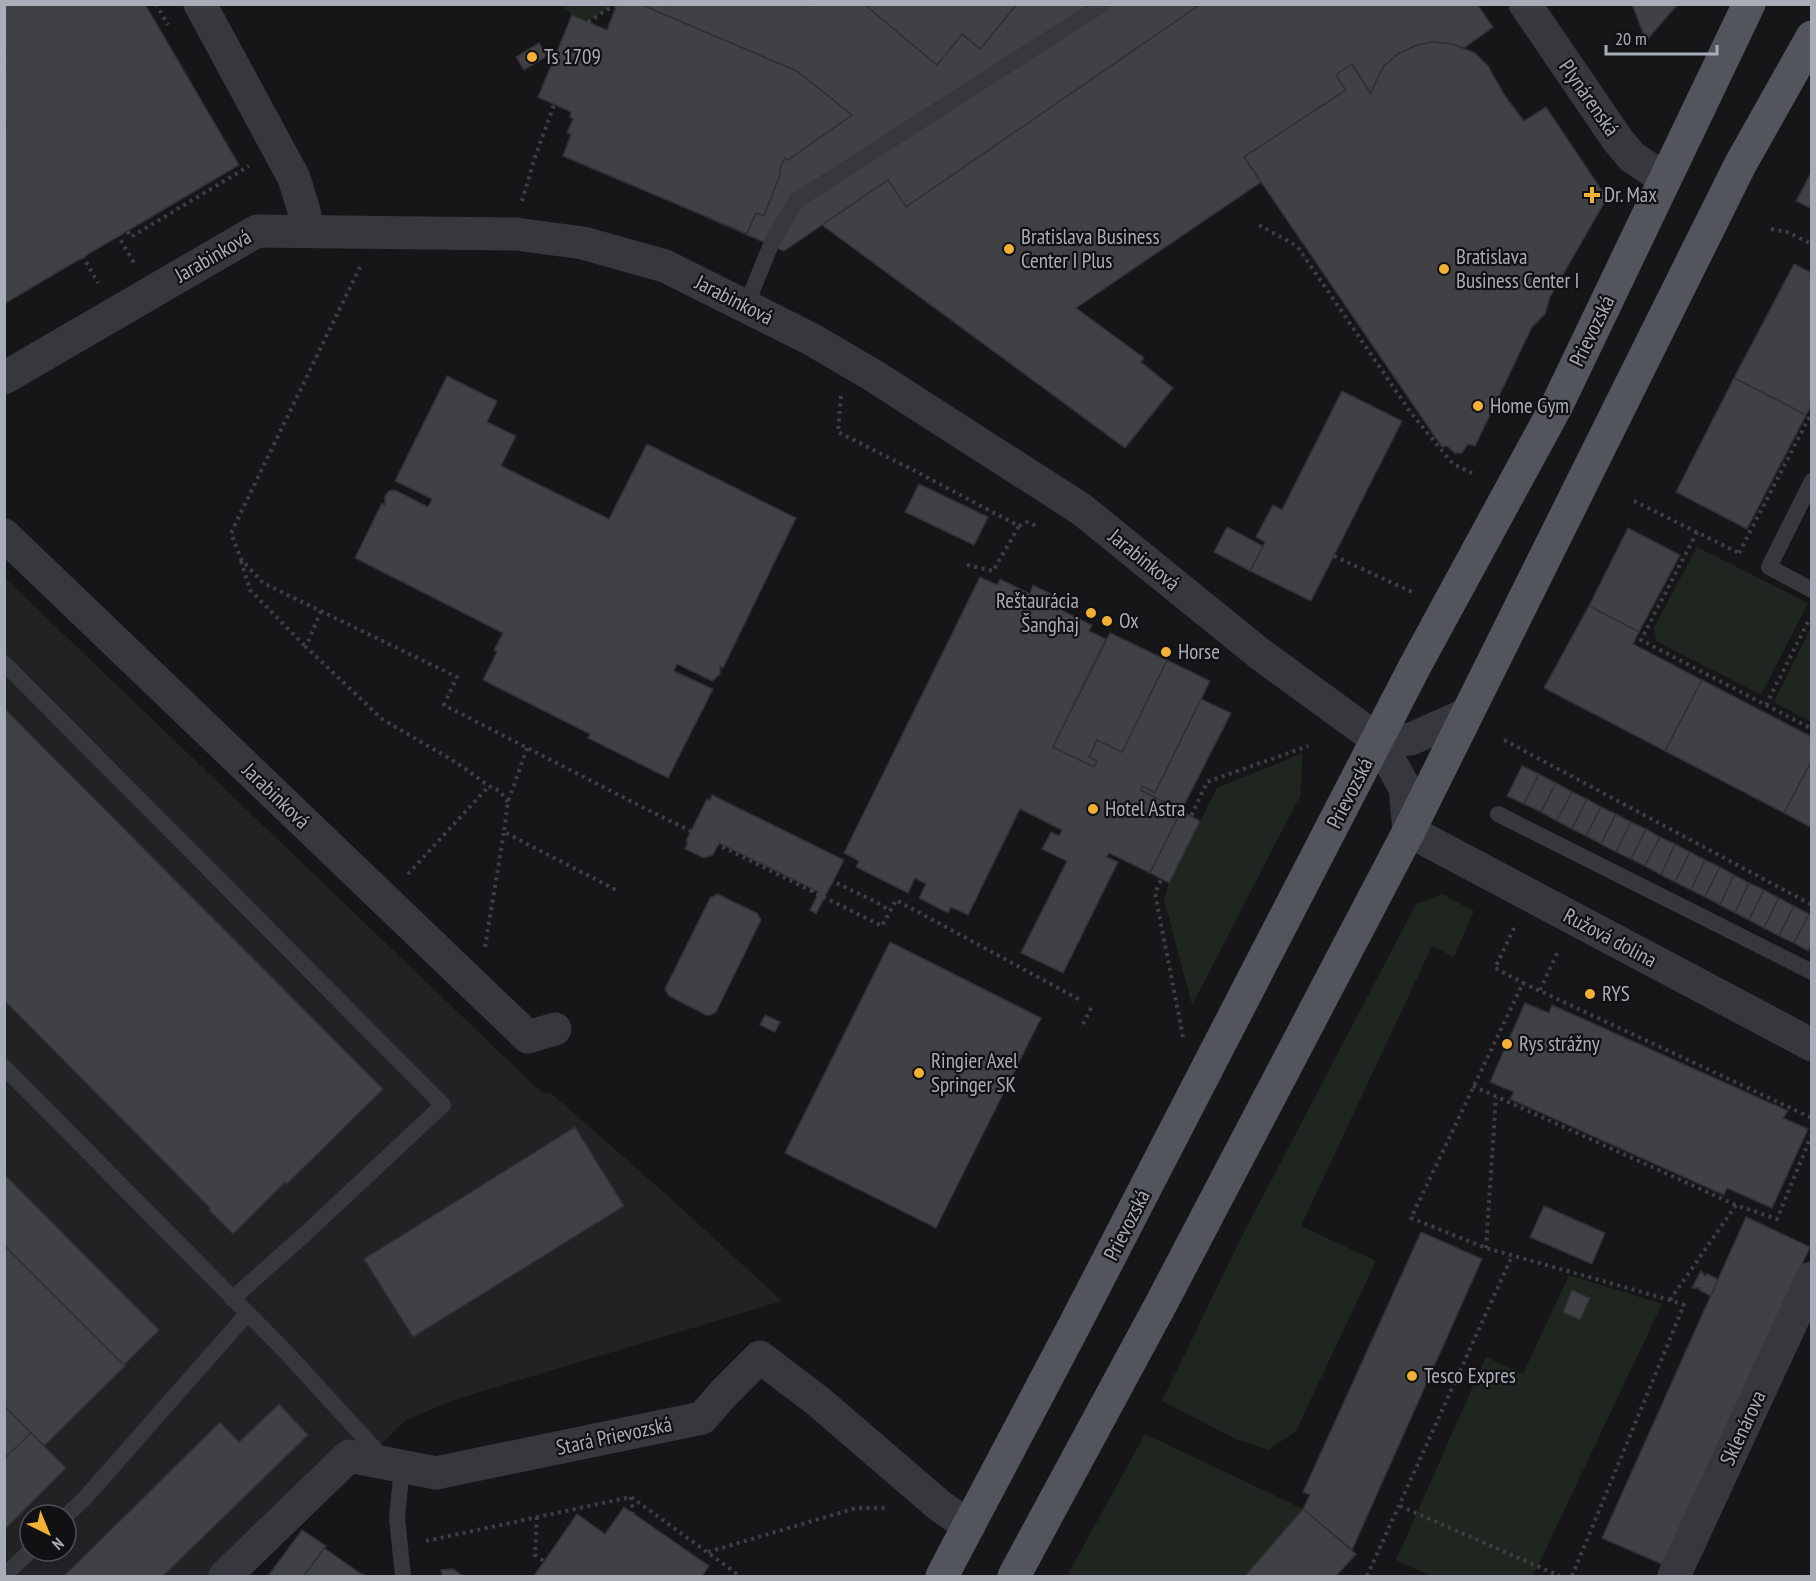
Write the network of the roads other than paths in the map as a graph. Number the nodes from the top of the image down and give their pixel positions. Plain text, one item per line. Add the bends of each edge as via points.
1 (200, 4) edge
2 (1103, 4) edge
3 (1525, 4) edge
4 (1749, 4) edge
5 (1812, 37) edge
6 (1665, 179) junction
7 (308, 231) junction
8 (746, 306) junction
9 (4, 378) edge
10 (1812, 481) edge
11 (4, 535) edge
12 (1812, 590) edge
13 (4, 663) edge
14 (1467, 714) junction
15 (1378, 740) junction
16 (1498, 814) dead end
17 (1409, 831) junction
18 (1812, 972) edge
19 (555, 1029) dead end
20 (1812, 1045) edge
21 (4, 1067) edge
22 (1812, 1278) edge
23 (232, 1299) junction
24 (247, 1314) junction
25 (395, 1465) junction
26 (78, 1505) edge
27 (969, 1526) junction
28 (18, 1563) edge
29 (4, 1576) edge
30 (225, 1576) edge
31 (403, 1576) edge
32 (942, 1576) edge
33 (1014, 1576) edge
34 (1674, 1576) edge

1 - 7 street via 294,178
2 - 8 lane via 796,201 772,242
3 - 6 street, Plynárenská via 1617,139 1632,157
4 - 6 main road, Prievozská
5 - 14 main road via 1740,165
6 - 15 main road, Prievozská via 1558,403
7 - 8 street, Jarabinková via 516,234 583,243 665,266
7 - 9 street, Jarabinková via 257,231
8 - 15 street, Jarabinková via 874,375 1081,508 1260,654
10 - 12 lane via 1769,567
11 - 19 street, Jarabinková via 528,1037
13 - 23 lane via 443,1105
14 - 15 street via 1411,739
14 - 17 main road
15 - 17 street, Jarabinková via 1405,788
15 - 27 main road, Prievozská
16 - 18 lane
17 - 20 street, Ružová dolina
17 - 33 main road
21 - 23 lane
22 - 34 street, Sklenárova
23 - 24 lane
24 - 25 lane
24 - 26 lane
25 - 27 street, Stará Prievozská via 436,1473 702,1418 760,1357
25 - 30 street, Stará Prievozská via 348,1456
25 - 31 lane
27 - 32 main road, Prievozská
28 - 29 lane

